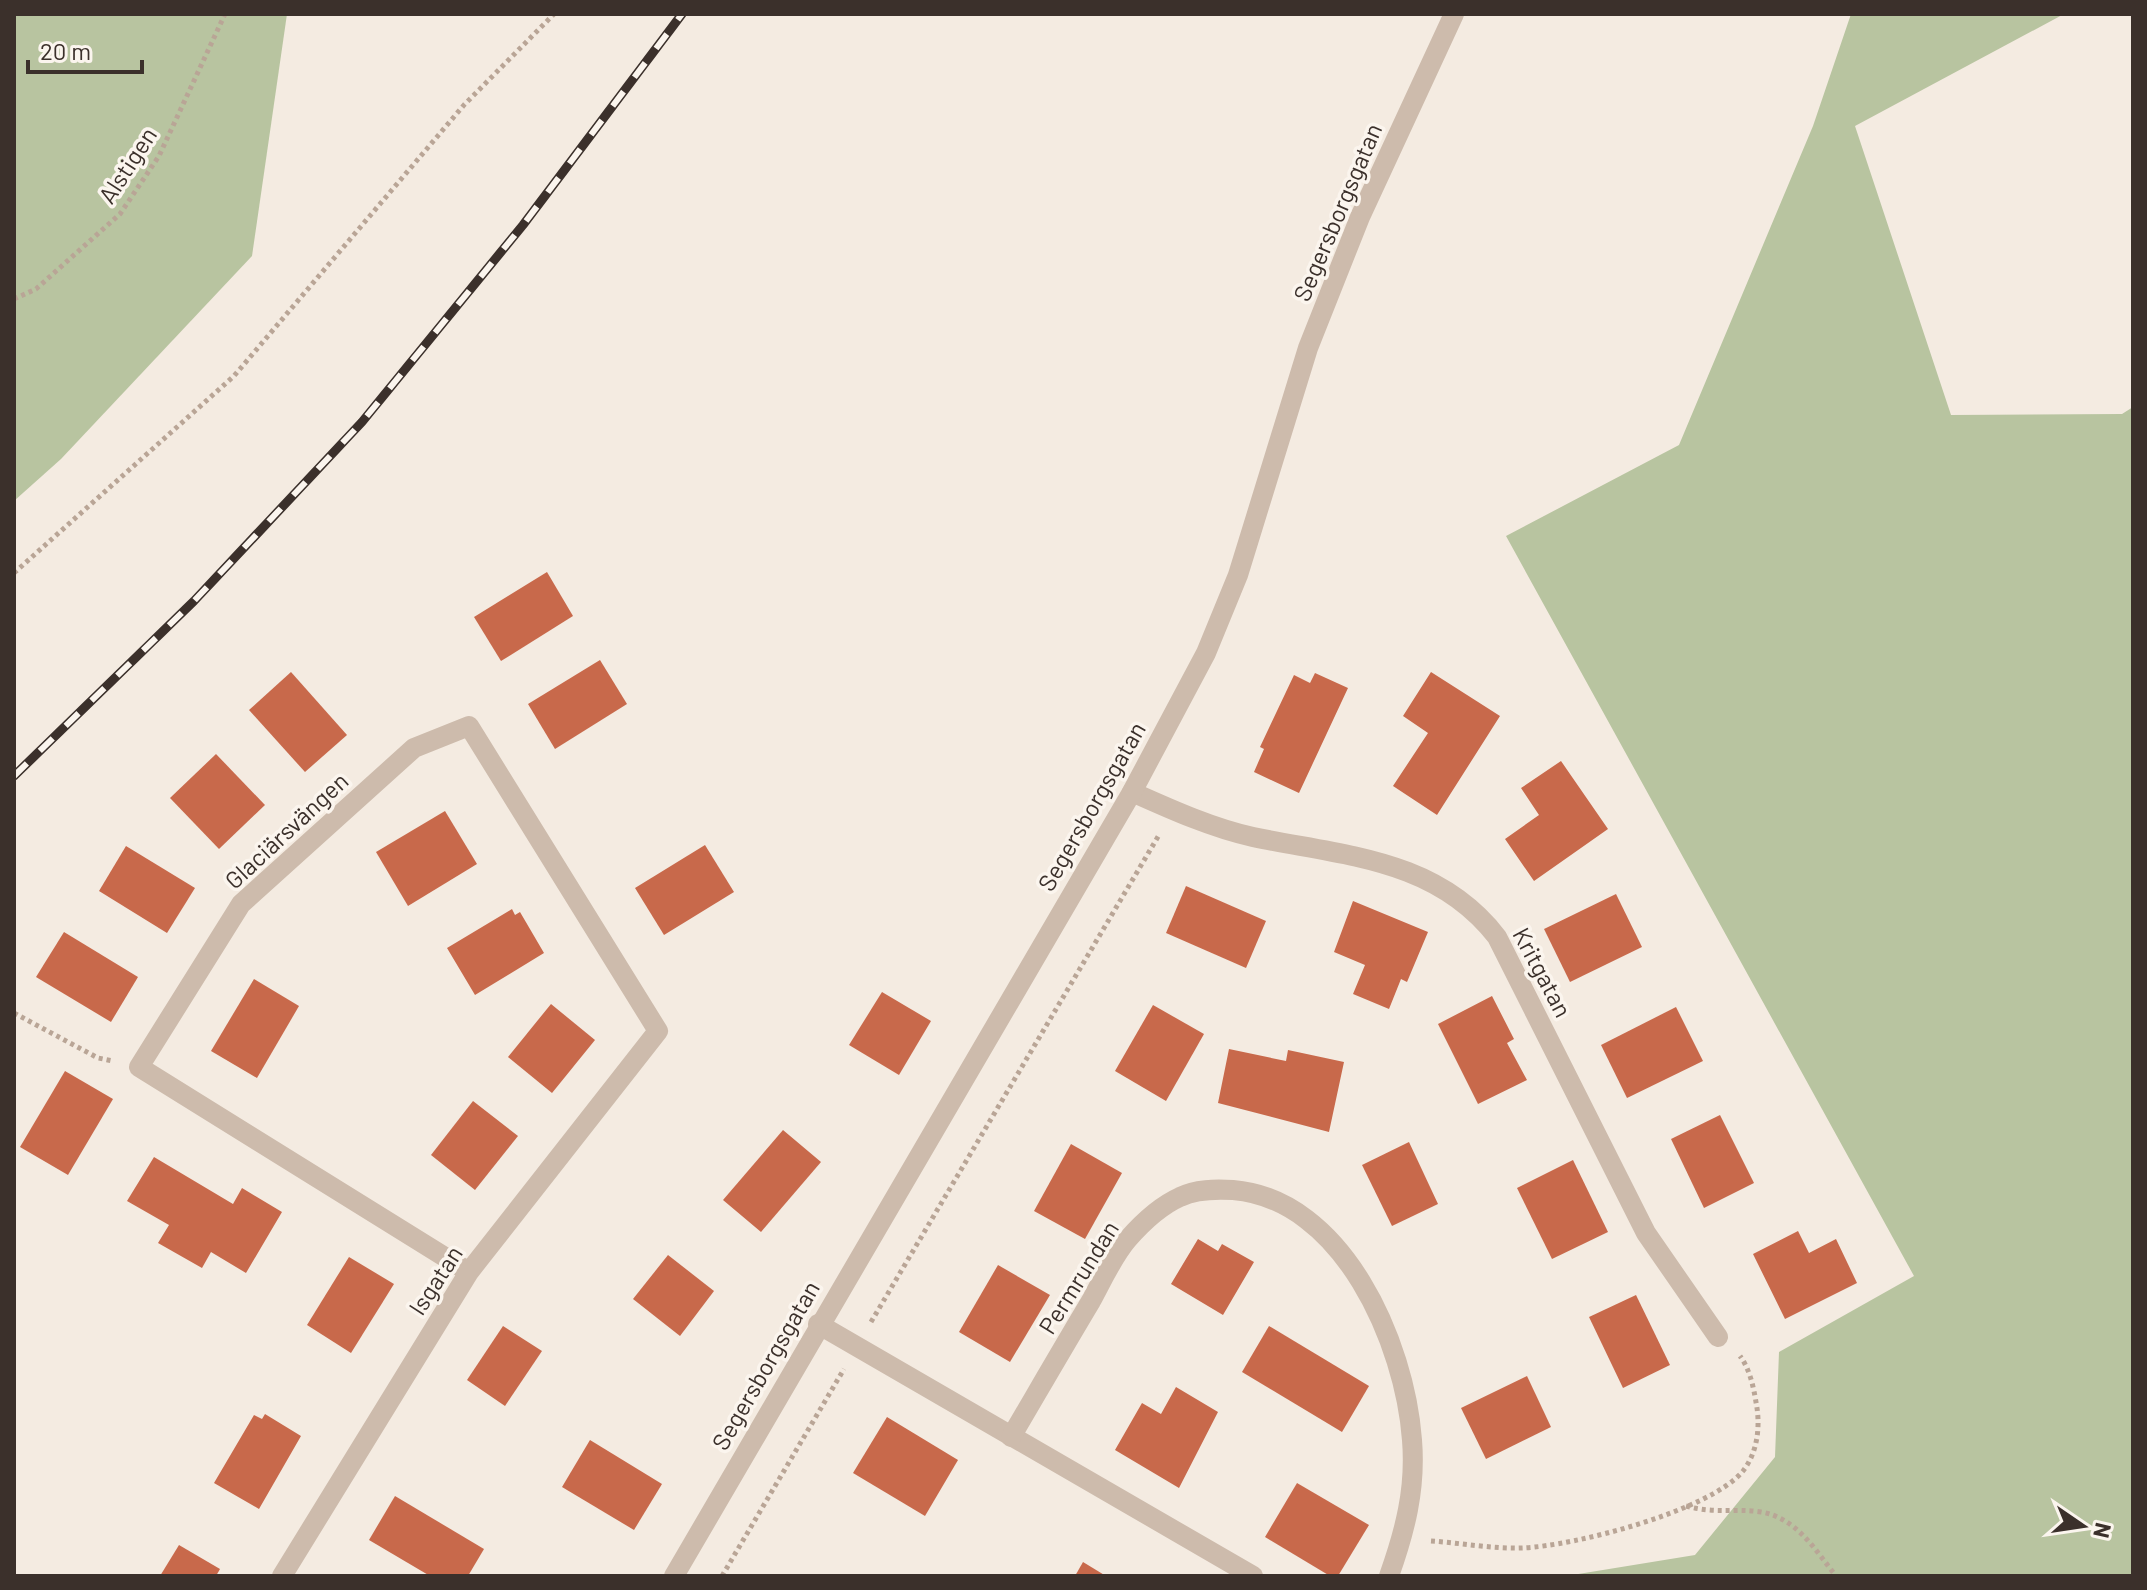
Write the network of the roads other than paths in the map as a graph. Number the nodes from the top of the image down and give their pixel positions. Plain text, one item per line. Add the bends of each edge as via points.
1 (1454, 14) edge
2 (1132, 792) junction
3 (658, 1031) joint
4 (469, 1272) junction
5 (818, 1324) junction
6 (1718, 1337) road end
7 (1011, 1437) junction
8 (282, 1576) edge
9 (674, 1576) edge
10 (1253, 1576) edge
11 (1389, 1576) edge

1 - 2 street, Segersborgsgatan via 1360,217 1308,348 1238,575 1206,653
2 - 5 street, Segersborgsgatan
2 - 6 street, Kritgatan via 1250,836 1405,868 1449,891 1481,916 1497,937 1646,1233
3 - 4 street, Isgatan
3 - 4 street, Glaciärsvängen via 469,726 414,748 241,904 139,1067
4 - 8 street, Isgatan
5 - 7 street
5 - 9 street, Segersborgsgatan
7 - 10 street
7 - 11 street, Permrundan via 1126,1240 1181,1196 1212,1188 1272,1197 1332,1241 1361,1284 1398,1361 1413,1451 1413,1490

